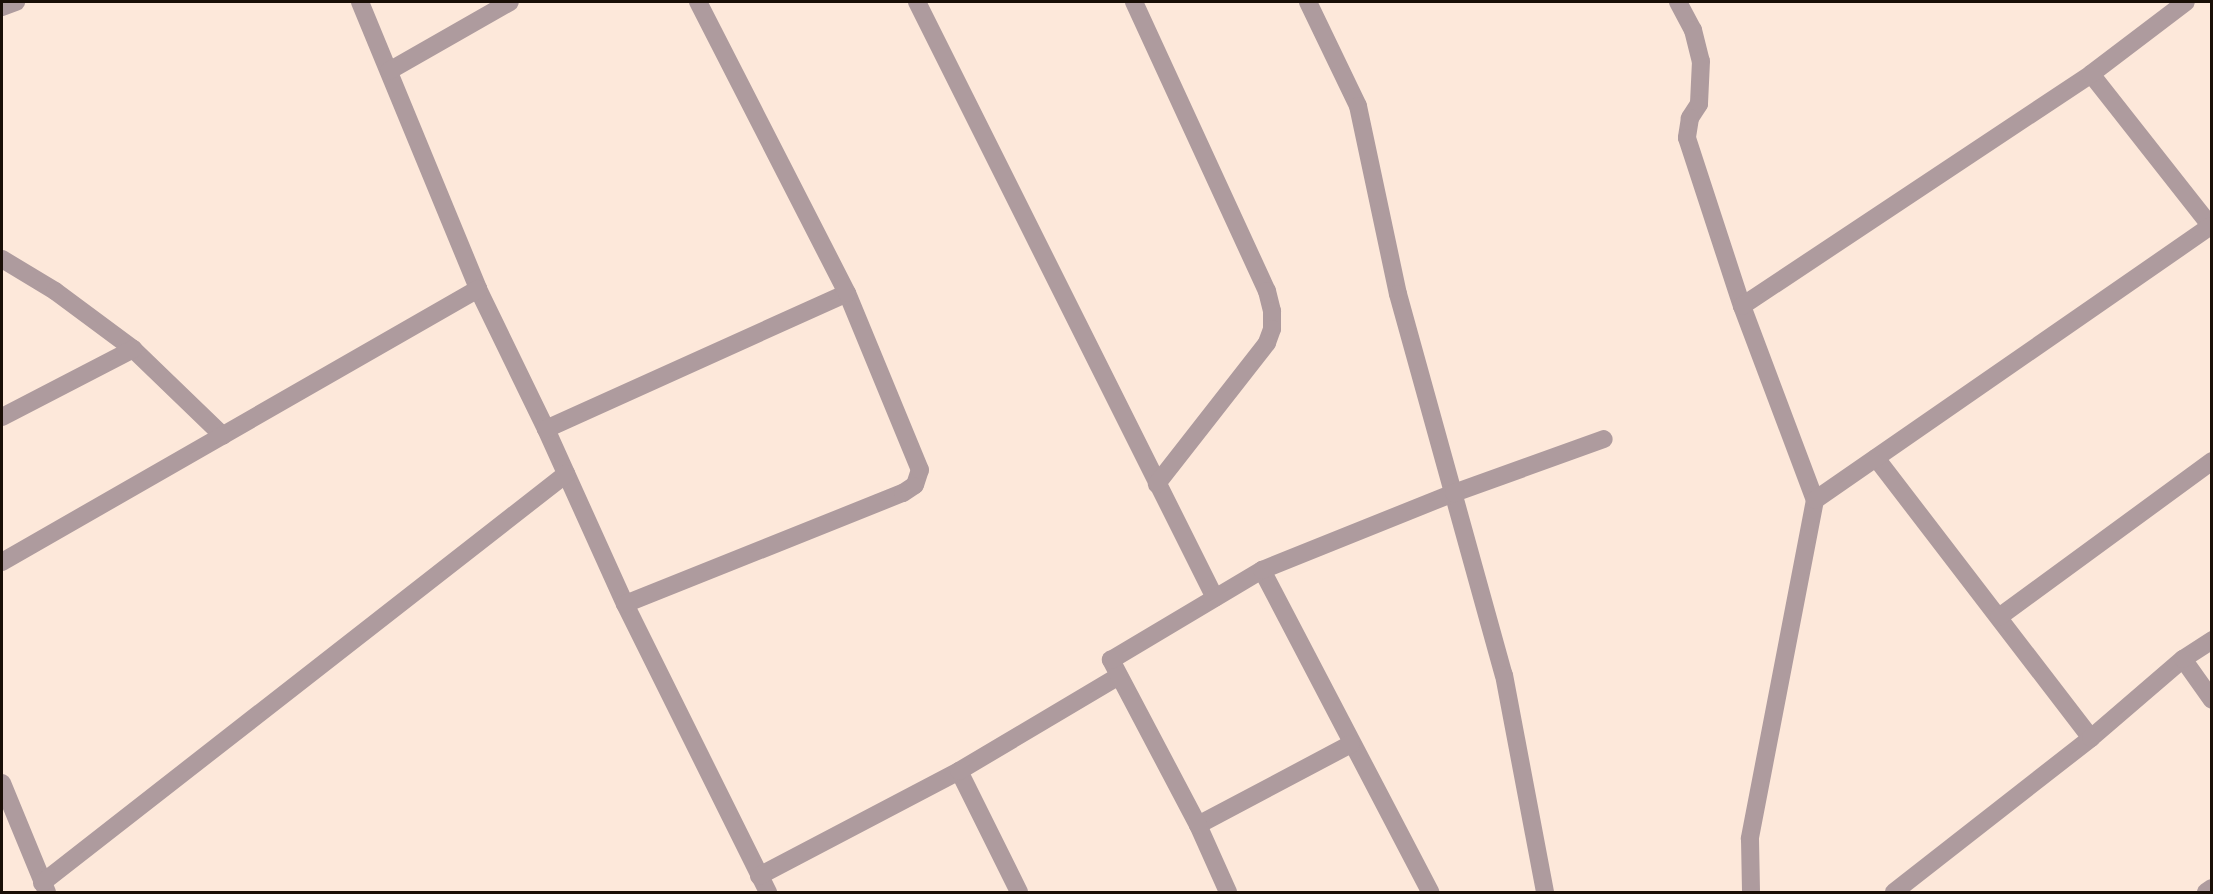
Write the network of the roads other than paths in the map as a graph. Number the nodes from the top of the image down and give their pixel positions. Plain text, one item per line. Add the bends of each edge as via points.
1 (16, 2) edge
2 (360, 2) edge
3 (698, 2) edge
4 (917, 2) edge
5 (1134, 2) edge
6 (1308, 2) edge
7 (1678, 2) edge
8 (2186, 2) edge
9 (506, 3) edge
10 (2, 7) edge
11 (389, 71) junction
12 (2091, 74) junction
13 (2211, 227) edge
14 (2, 259) edge
15 (478, 289) junction
16 (847, 293) junction
17 (1742, 306) junction
18 (133, 349) junction
19 (2, 417) edge
20 (546, 429) junction
21 (223, 436) junction
22 (1604, 439) dead end
23 (1876, 458) junction
24 (2211, 461) edge
25 (566, 474) junction
26 (1157, 484) junction
27 (1454, 493) junction
28 (1815, 500) junction
29 (2, 562) edge
30 (1262, 570) junction
31 (1215, 598) junction
32 (625, 604) junction
33 (1999, 617) junction
34 (2211, 640) edge
35 (2183, 659) junction
36 (1119, 676) junction
37 (2211, 700) edge
38 (2091, 738) junction
39 (1351, 744) junction
40 (959, 771) junction
41 (2, 783) edge
42 (1198, 825) junction
43 (764, 884) edge
44 (44, 888) edge
45 (2211, 888) edge
46 (1019, 892) edge
47 (1228, 892) edge
48 (1430, 892) edge
49 (1545, 892) edge
50 (1751, 892) edge
51 (1894, 892) edge
52 (2206, 892) edge

1 - 10 street
2 - 11 street
3 - 16 street
4 - 26 street
5 - 26 street via 1267,291 1272,311 1267,344
6 - 27 street via 1358,106 1398,294
7 - 17 street via 1693,30 1701,61 1699,104 1690,118 1688,138
8 - 12 street
9 - 11 street
11 - 15 street
12 - 13 street
12 - 17 street
13 - 23 street
14 - 18 street via 55,291
15 - 20 street
15 - 21 street
16 - 20 street
16 - 32 street via 920,471 915,485 903,494
17 - 28 street
18 - 19 street
18 - 21 street
20 - 25 street
21 - 29 street
22 - 27 street
23 - 28 street
23 - 33 street
24 - 33 street
25 - 32 street
25 - 44 street
26 - 31 street
27 - 30 street
27 - 49 street via 1504,675
28 - 50 street via 1750,839
30 - 31 street
30 - 39 street
31 - 36 street via 1111,660
32 - 43 street
33 - 38 street
34 - 35 street
35 - 37 street
35 - 38 street
36 - 40 street
36 - 42 street
38 - 51 street
39 - 42 street
39 - 48 street
40 - 43 street
40 - 46 street
41 - 44 street
42 - 47 street
45 - 52 street

